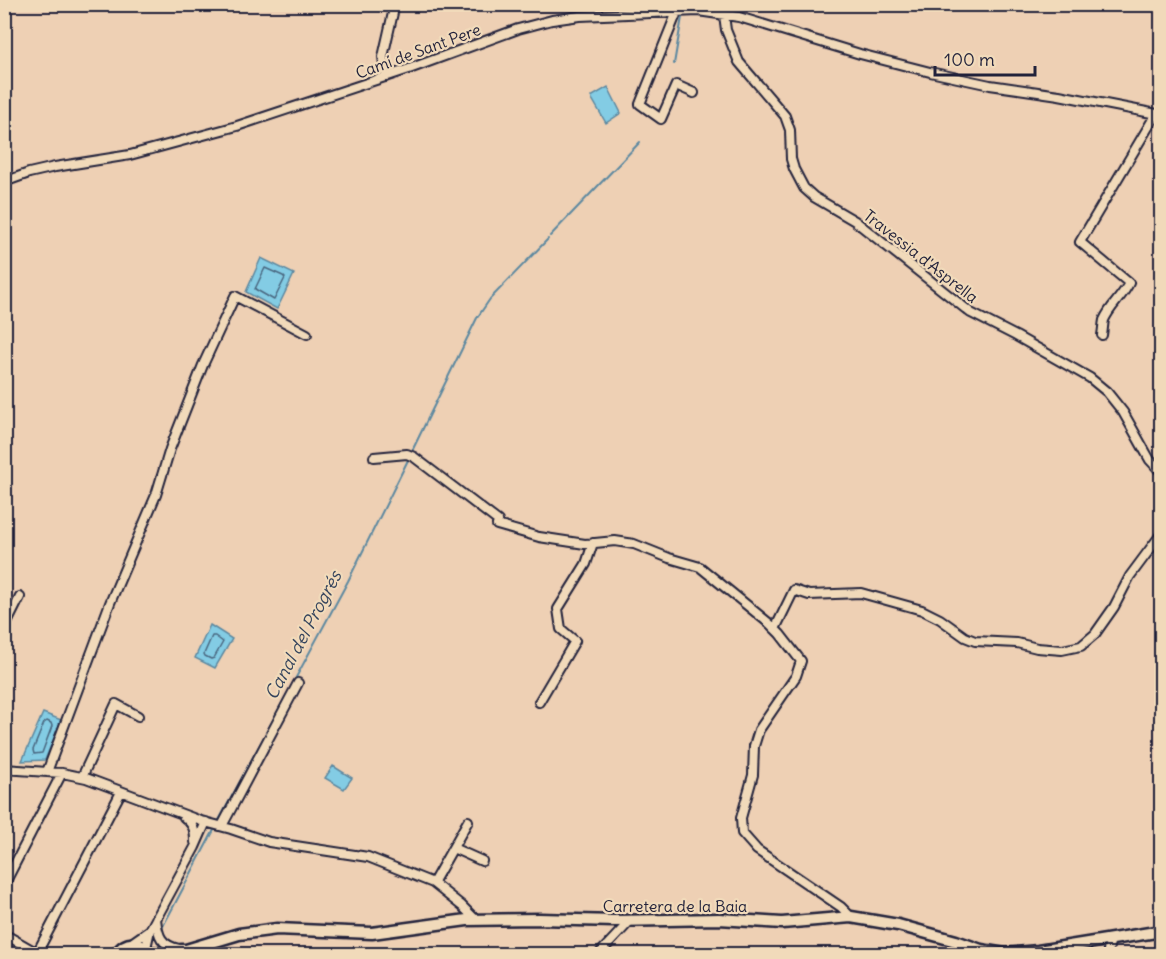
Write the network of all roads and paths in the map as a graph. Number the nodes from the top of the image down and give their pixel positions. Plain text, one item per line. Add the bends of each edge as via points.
1 (395, 4) edge
2 (656, 9) edge
3 (677, 12) junction
4 (724, 15) junction
5 (386, 77) junction
6 (694, 93) dead end
7 (1159, 114) edge
8 (4, 182) edge
9 (308, 334) dead end
10 (1102, 335) dead end
11 (374, 457) dead end
12 (1161, 472) edge
13 (1161, 533) edge
14 (593, 543) junction
15 (20, 597) dead end
16 (4, 629) edge
17 (775, 629) junction
18 (298, 683) dead end
19 (539, 702) dead end
20 (138, 716) dead end
21 (4, 769) edge
22 (48, 772) junction
23 (62, 773) junction
24 (82, 777) junction
25 (121, 792) junction
26 (180, 813) junction
27 (203, 821) junction
28 (468, 821) dead end
29 (222, 826) junction
30 (195, 847) junction
31 (453, 848) junction
32 (482, 861) dead end
33 (433, 883) junction
34 (4, 885) edge
35 (851, 917) junction
36 (156, 919) junction
37 (476, 920) junction
38 (631, 920) junction
39 (150, 930) junction
40 (1161, 931) edge
41 (4, 934) edge
42 (1111, 939) junction
43 (130, 944) junction
44 (149, 952) edge
45 (182, 952) edge
46 (38, 954) edge
47 (114, 954) edge
48 (599, 954) edge
49 (1107, 954) edge

1 - 5 street via 383,57
2 - 3 street, Camí de Sant Pere
2 - 5 street, Camí de Sant Pere via 552,20
3 - 4 street, Camí de Sant Pere
3 - 6 street via 640,104 661,119 676,85
4 - 7 street, Camí de Sant Pere via 930,72
4 - 12 street, Travessia d'Asprella via 739,62 785,116 790,130 791,159 804,188 855,221 971,313 1089,378 1107,392
5 - 8 street, Camí de Sant Pere via 237,126 130,155 55,167
7 - 10 street via 1080,242 1129,283 1104,321
9 - 22 street via 235,296 203,365
11 - 14 street via 407,454 497,523 539,537
13 - 17 street via 1095,634 1081,646 1062,650 975,641 922,610 861,593 809,595 794,590
14 - 17 street via 634,544 700,567
14 - 19 street via 586,564 558,609 561,629 575,641
15 - 16 street
17 - 35 street via 801,661 796,676 759,730 753,775 741,818 742,833 757,850
18 - 29 street
20 - 24 street via 116,704
21 - 22 street
22 - 23 street
23 - 24 street
23 - 34 street
24 - 25 street
25 - 26 street
25 - 46 street
26 - 27 street
26 - 30 street via 195,830
27 - 29 street
27 - 30 street
28 - 31 street
29 - 33 street via 269,842 368,857
30 - 36 street
31 - 32 street
31 - 33 street
33 - 37 street
35 - 38 main road, Carretera de la Baia via 782,923
35 - 42 main road, Carretera de la Baia via 898,925 1005,954
36 - 39 street
36 - 45 street via 164,943
37 - 38 main road, Carretera de la Baia
37 - 45 main road, Carretera de la Baia via 372,933 277,929 239,934
38 - 48 street
39 - 43 street
39 - 44 street
40 - 42 main road, Carretera de la Baia
41 - 46 street
42 - 49 street
43 - 44 main road, Carretera de la Baia
43 - 47 main road
44 - 45 main road, Carretera de la Baia

